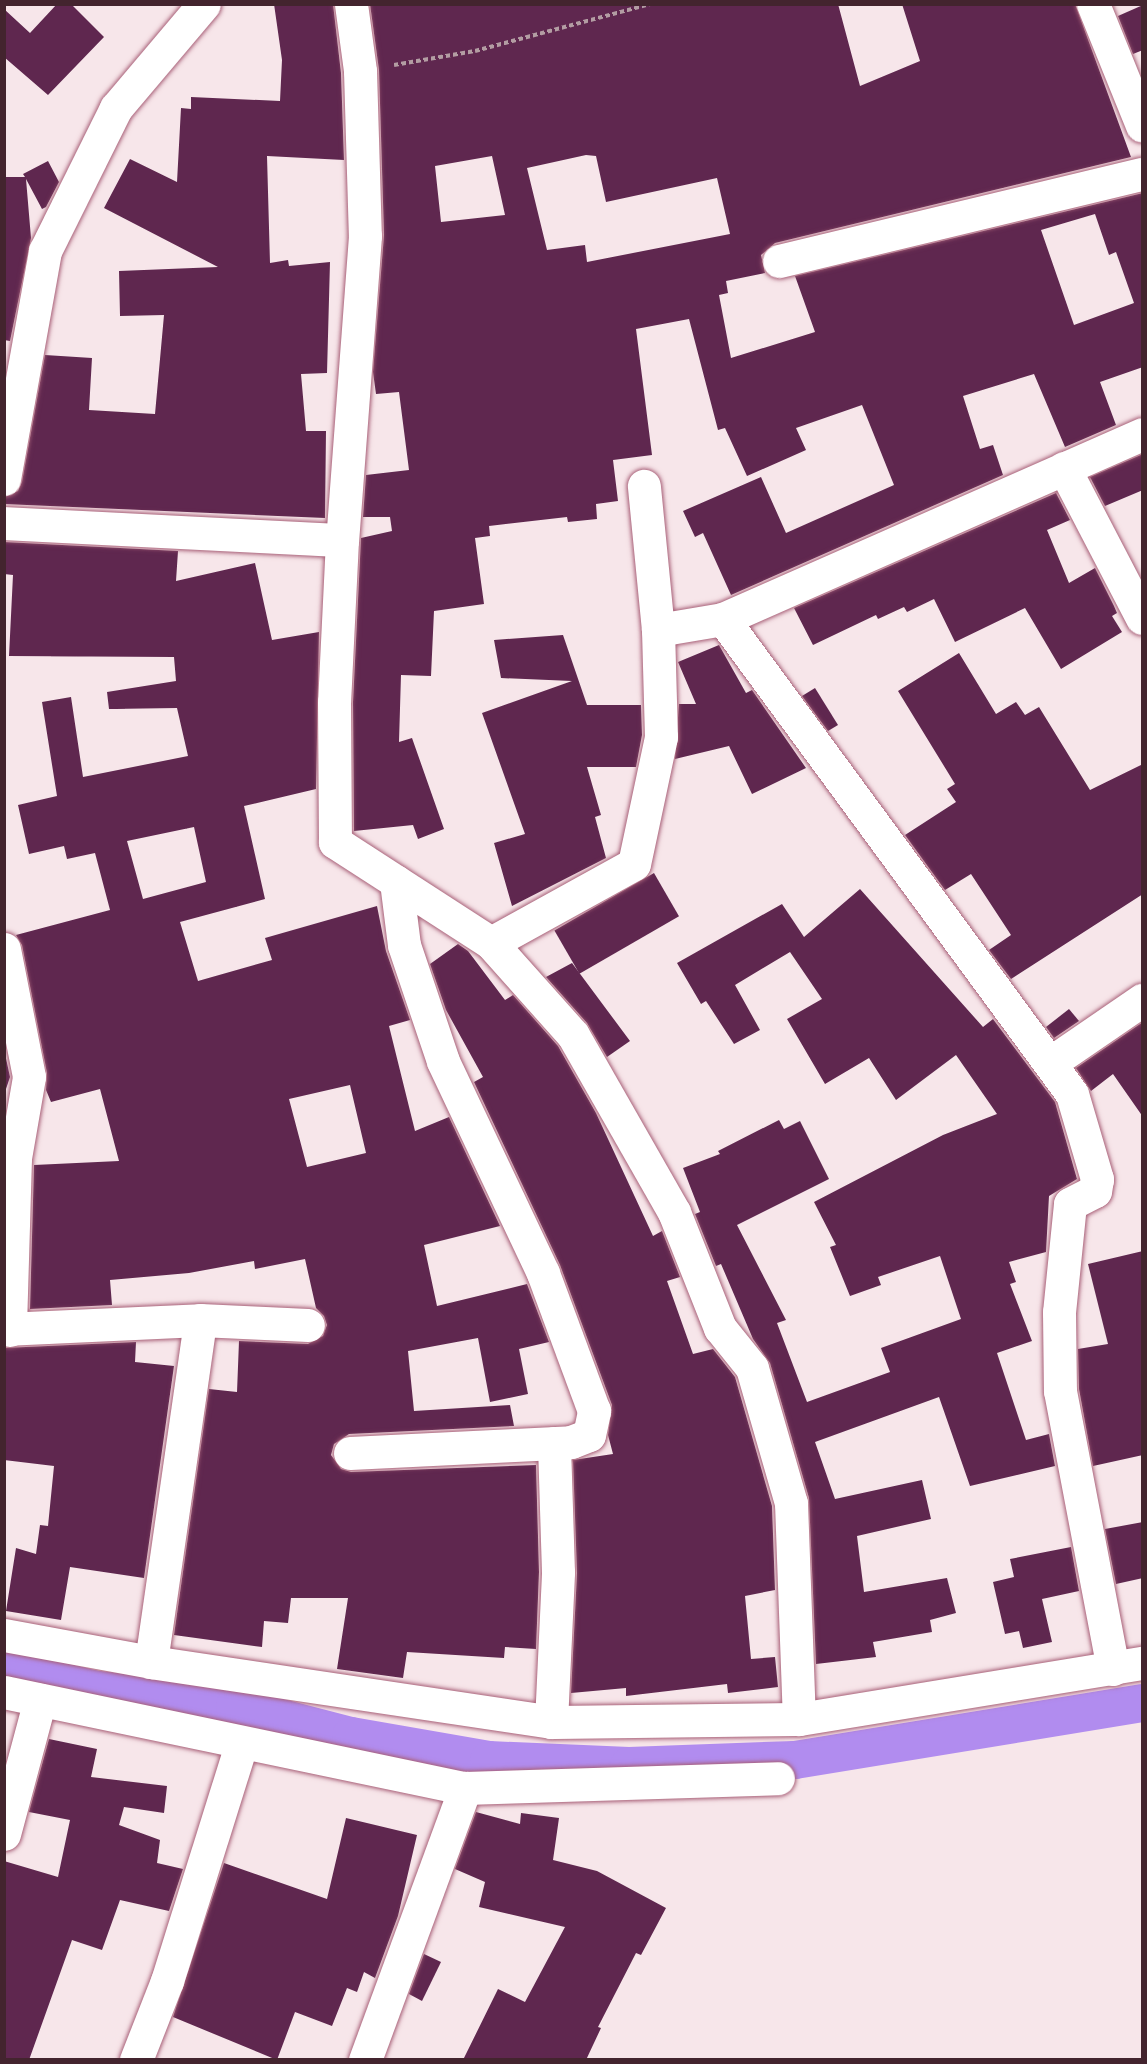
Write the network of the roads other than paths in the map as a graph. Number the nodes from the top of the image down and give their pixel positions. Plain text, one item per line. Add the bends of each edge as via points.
1 (204, 4) edge
2 (351, 4) edge
3 (1093, 4) edge
4 (1143, 125) edge
5 (1143, 174) edge
6 (779, 261) dead end
7 (1143, 434) edge
8 (1064, 468) junction
9 (4, 479) edge
10 (644, 486) dead end
11 (4, 523) edge
12 (342, 540) junction
13 (1143, 618) edge
14 (723, 619) junction
15 (658, 630) junction
16 (396, 882) junction
17 (491, 944) junction
18 (4, 949) edge
19 (1143, 1000) edge
20 (1050, 1063) junction
21 (200, 1320) junction
22 (308, 1325) dead end
23 (7, 1329) edge
24 (554, 1443) junction
25 (350, 1454) dead end
26 (4, 1635) edge
27 (151, 1662) junction
28 (1128, 1666) edge
29 (4, 1692) edge
30 (40, 1700) junction
31 (799, 1719) junction
32 (551, 1722) junction
33 (242, 1742) junction
34 (778, 1778) dead end
35 (465, 1788) junction
36 (4, 1834) edge
37 (136, 2060) edge
38 (365, 2060) edge

1 - 9 street via 116,108 45,251
2 - 12 street via 360,71 365,236
3 - 4 street
5 - 6 street
7 - 8 street
8 - 13 street
8 - 14 street
10 - 15 street
11 - 12 street
12 - 16 street via 334,702 335,842
14 - 15 street
14 - 20 street
15 - 17 street via 661,737 634,864
16 - 17 street
16 - 24 street via 404,945 443,1061 543,1273 594,1411 589,1435
17 - 31 street via 573,1035 674,1212 720,1328 752,1368 790,1503
18 - 23 street via 29,1077 15,1158
19 - 20 street
20 - 28 street via 1072,1094 1097,1179 1095,1191 1070,1204 1059,1312 1060,1391
21 - 22 street
21 - 23 street
21 - 27 street
24 - 25 street
24 - 32 street via 558,1572
26 - 27 street
27 - 32 street
28 - 31 street
29 - 30 street
30 - 33 street
30 - 36 street
31 - 32 street
33 - 35 street
33 - 37 street via 226,1806 168,1981
34 - 35 street
35 - 38 street

